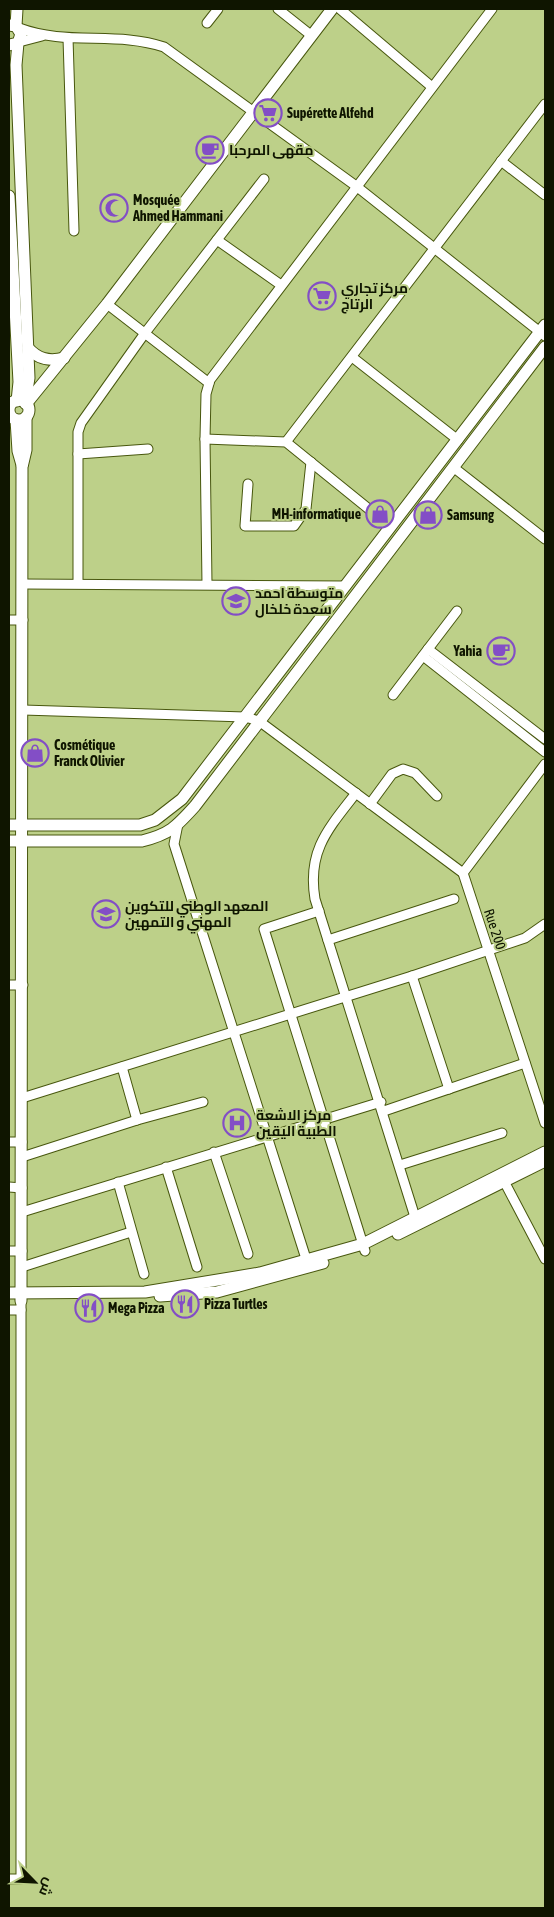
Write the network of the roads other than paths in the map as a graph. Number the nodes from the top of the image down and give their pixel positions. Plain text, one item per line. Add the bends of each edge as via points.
1 (17, 9) edge
2 (218, 9) edge
3 (278, 9) edge
4 (332, 9) edge
5 (340, 9) edge
6 (492, 9) edge
7 (207, 23) dead end
8 (15, 26) edge
9 (42, 36) junction
10 (312, 36) junction
11 (68, 38) junction
12 (15, 43) edge
13 (432, 87) junction
14 (545, 104) edge
15 (255, 111) junction
16 (501, 161) junction
17 (264, 179) dead end
18 (356, 186) junction
19 (9, 196) edge
20 (545, 196) edge
21 (74, 231) dead end
22 (217, 240) junction
23 (435, 248) junction
24 (280, 285) junction
25 (107, 304) junction
26 (544, 331) edge
27 (145, 333) junction
28 (545, 347) edge
29 (28, 348) junction
30 (352, 356) junction
31 (64, 358) junction
32 (209, 383) junction
33 (17, 411) edge
34 (205, 439) junction
35 (458, 440) junction
36 (286, 442) junction
37 (148, 449) dead end
38 (78, 454) junction
39 (311, 462) junction
40 (454, 467) junction
41 (248, 484) dead end
42 (391, 527) junction
43 (545, 540) edge
44 (78, 583) junction
45 (23, 584) junction
46 (206, 584) junction
47 (346, 586) junction
48 (457, 611) dead end
49 (9, 620) edge
50 (23, 620) junction
51 (425, 653) junction
52 (393, 695) dead end
53 (22, 710) junction
54 (245, 717) junction
55 (259, 722) junction
56 (545, 738) edge
57 (545, 752) edge
58 (545, 764) edge
59 (356, 793) junction
60 (437, 796) dead end
61 (370, 804) junction
62 (178, 824) junction
63 (9, 825) edge
64 (22, 825) junction
65 (156, 838) junction
66 (9, 841) edge
67 (23, 841) junction
68 (174, 844) junction
69 (463, 873) junction
70 (454, 899) dead end
71 (319, 911) junction
72 (545, 924) edge
73 (328, 940) junction
74 (487, 951) junction
75 (412, 976) junction
76 (9, 985) edge
77 (23, 985) junction
78 (346, 996) junction
79 (290, 1014) junction
80 (234, 1032) junction
81 (524, 1063) junction
82 (122, 1067) junction
83 (449, 1089) junction
84 (22, 1098) junction
85 (203, 1102) dead end
86 (382, 1106) junction
87 (137, 1120) junction
88 (324, 1120) junction
89 (545, 1123) edge
90 (502, 1133) dead end
91 (267, 1136) junction
92 (9, 1142) edge
93 (22, 1142) junction
94 (214, 1152) junction
95 (545, 1152) edge
96 (22, 1157) junction
97 (545, 1161) edge
98 (400, 1165) junction
99 (166, 1167) junction
100 (118, 1182) junction
101 (505, 1182) junction
102 (9, 1187) edge
103 (22, 1188) junction
104 (22, 1212) junction
105 (415, 1217) junction
106 (131, 1232) junction
107 (364, 1248) junction
108 (9, 1251) edge
109 (22, 1251) junction
110 (248, 1254) dead end
111 (545, 1259) edge
112 (307, 1264) junction
113 (197, 1267) dead end
114 (22, 1268) junction
115 (144, 1274) dead end
116 (9, 1293) edge
117 (9, 1301) edge
118 (21, 1301) junction
119 (9, 1310) edge
120 (9, 1879) edge

1 - 8 main road
2 - 7 street
3 - 10 street
4 - 10 main road
5 - 13 street
6 - 13 street
8 - 9 street
8 - 12 main road via 21,34
9 - 11 street
9 - 12 street
10 - 15 main road
11 - 15 street via 131,39 164,47
11 - 21 street
12 - 29 main road
13 - 18 street
14 - 16 street
15 - 18 street
15 - 25 main road
16 - 20 street
16 - 23 street
17 - 22 street
18 - 23 street
18 - 24 street
19 - 33 main road via 19,382
22 - 24 street
22 - 27 street
23 - 26 street
23 - 30 street
24 - 32 street
25 - 27 street
25 - 31 main road
26 - 35 main road
27 - 32 street
27 - 38 street via 81,423
28 - 40 main road
29 - 31 main road via 41,358
29 - 33 main road via 29,382
30 - 35 street
30 - 36 street
31 - 33 main road
32 - 34 street
33 - 45 main road via 26,450 22,467
34 - 36 street
34 - 46 street
35 - 42 main road
36 - 39 street
37 - 38 street
38 - 44 street
39 - 41 street via 306,509 294,526 245,526
39 - 42 street
40 - 43 street
40 - 55 main road
42 - 47 main road
44 - 45 street
44 - 46 street
45 - 50 main road
46 - 47 street
47 - 54 main road
48 - 51 street
49 - 50 street
50 - 53 main road
51 - 52 street
51 - 56 street
51 - 57 street
53 - 54 street
53 - 64 main road
54 - 55 street
54 - 64 main road via 182,799 156,820 140,825
55 - 59 street
55 - 62 main road
58 - 69 street
59 - 61 street
59 - 71 street via 330,826 315,857 312,883
60 - 61 street via 415,773 403,769 392,774
61 - 69 street
62 - 65 main road
62 - 68 street
63 - 64 main road
64 - 67 main road
65 - 67 main road via 142,841
65 - 68 street
66 - 67 main road
67 - 77 main road
68 - 80 street
69 - 74 street, Rue 200
70 - 73 street
71 - 73 street
71 - 79 street via 264,929
72 - 74 street via 525,938
73 - 78 street
74 - 75 street
74 - 81 street, Rue 200
75 - 78 street
75 - 83 street
76 - 77 street
77 - 84 main road
78 - 79 street
78 - 86 street
79 - 80 street
79 - 88 street
80 - 82 street
80 - 91 street
81 - 83 street
81 - 89 street, Rue 200
82 - 84 street
82 - 87 street
83 - 86 street
84 - 93 main road
85 - 87 street
86 - 88 street
86 - 98 street
87 - 96 street
88 - 91 street
88 - 107 street
90 - 98 street
91 - 94 street
91 - 112 street
92 - 93 street
93 - 96 main road
94 - 99 street
94 - 110 street
95 - 105 main road
96 - 103 main road
97 - 101 main road
98 - 105 street
99 - 100 street
99 - 113 street
100 - 104 street
100 - 106 street
101 - 107 main road
101 - 111 street
102 - 103 street
103 - 104 main road
104 - 109 main road
105 - 107 main road
106 - 114 street
106 - 115 street
107 - 112 main road
108 - 109 street
109 - 114 main road
112 - 118 main road via 217,1292 143,1298
114 - 118 main road
116 - 118 main road
117 - 118 main road
118 - 119 street
118 - 120 street via 21,1879

